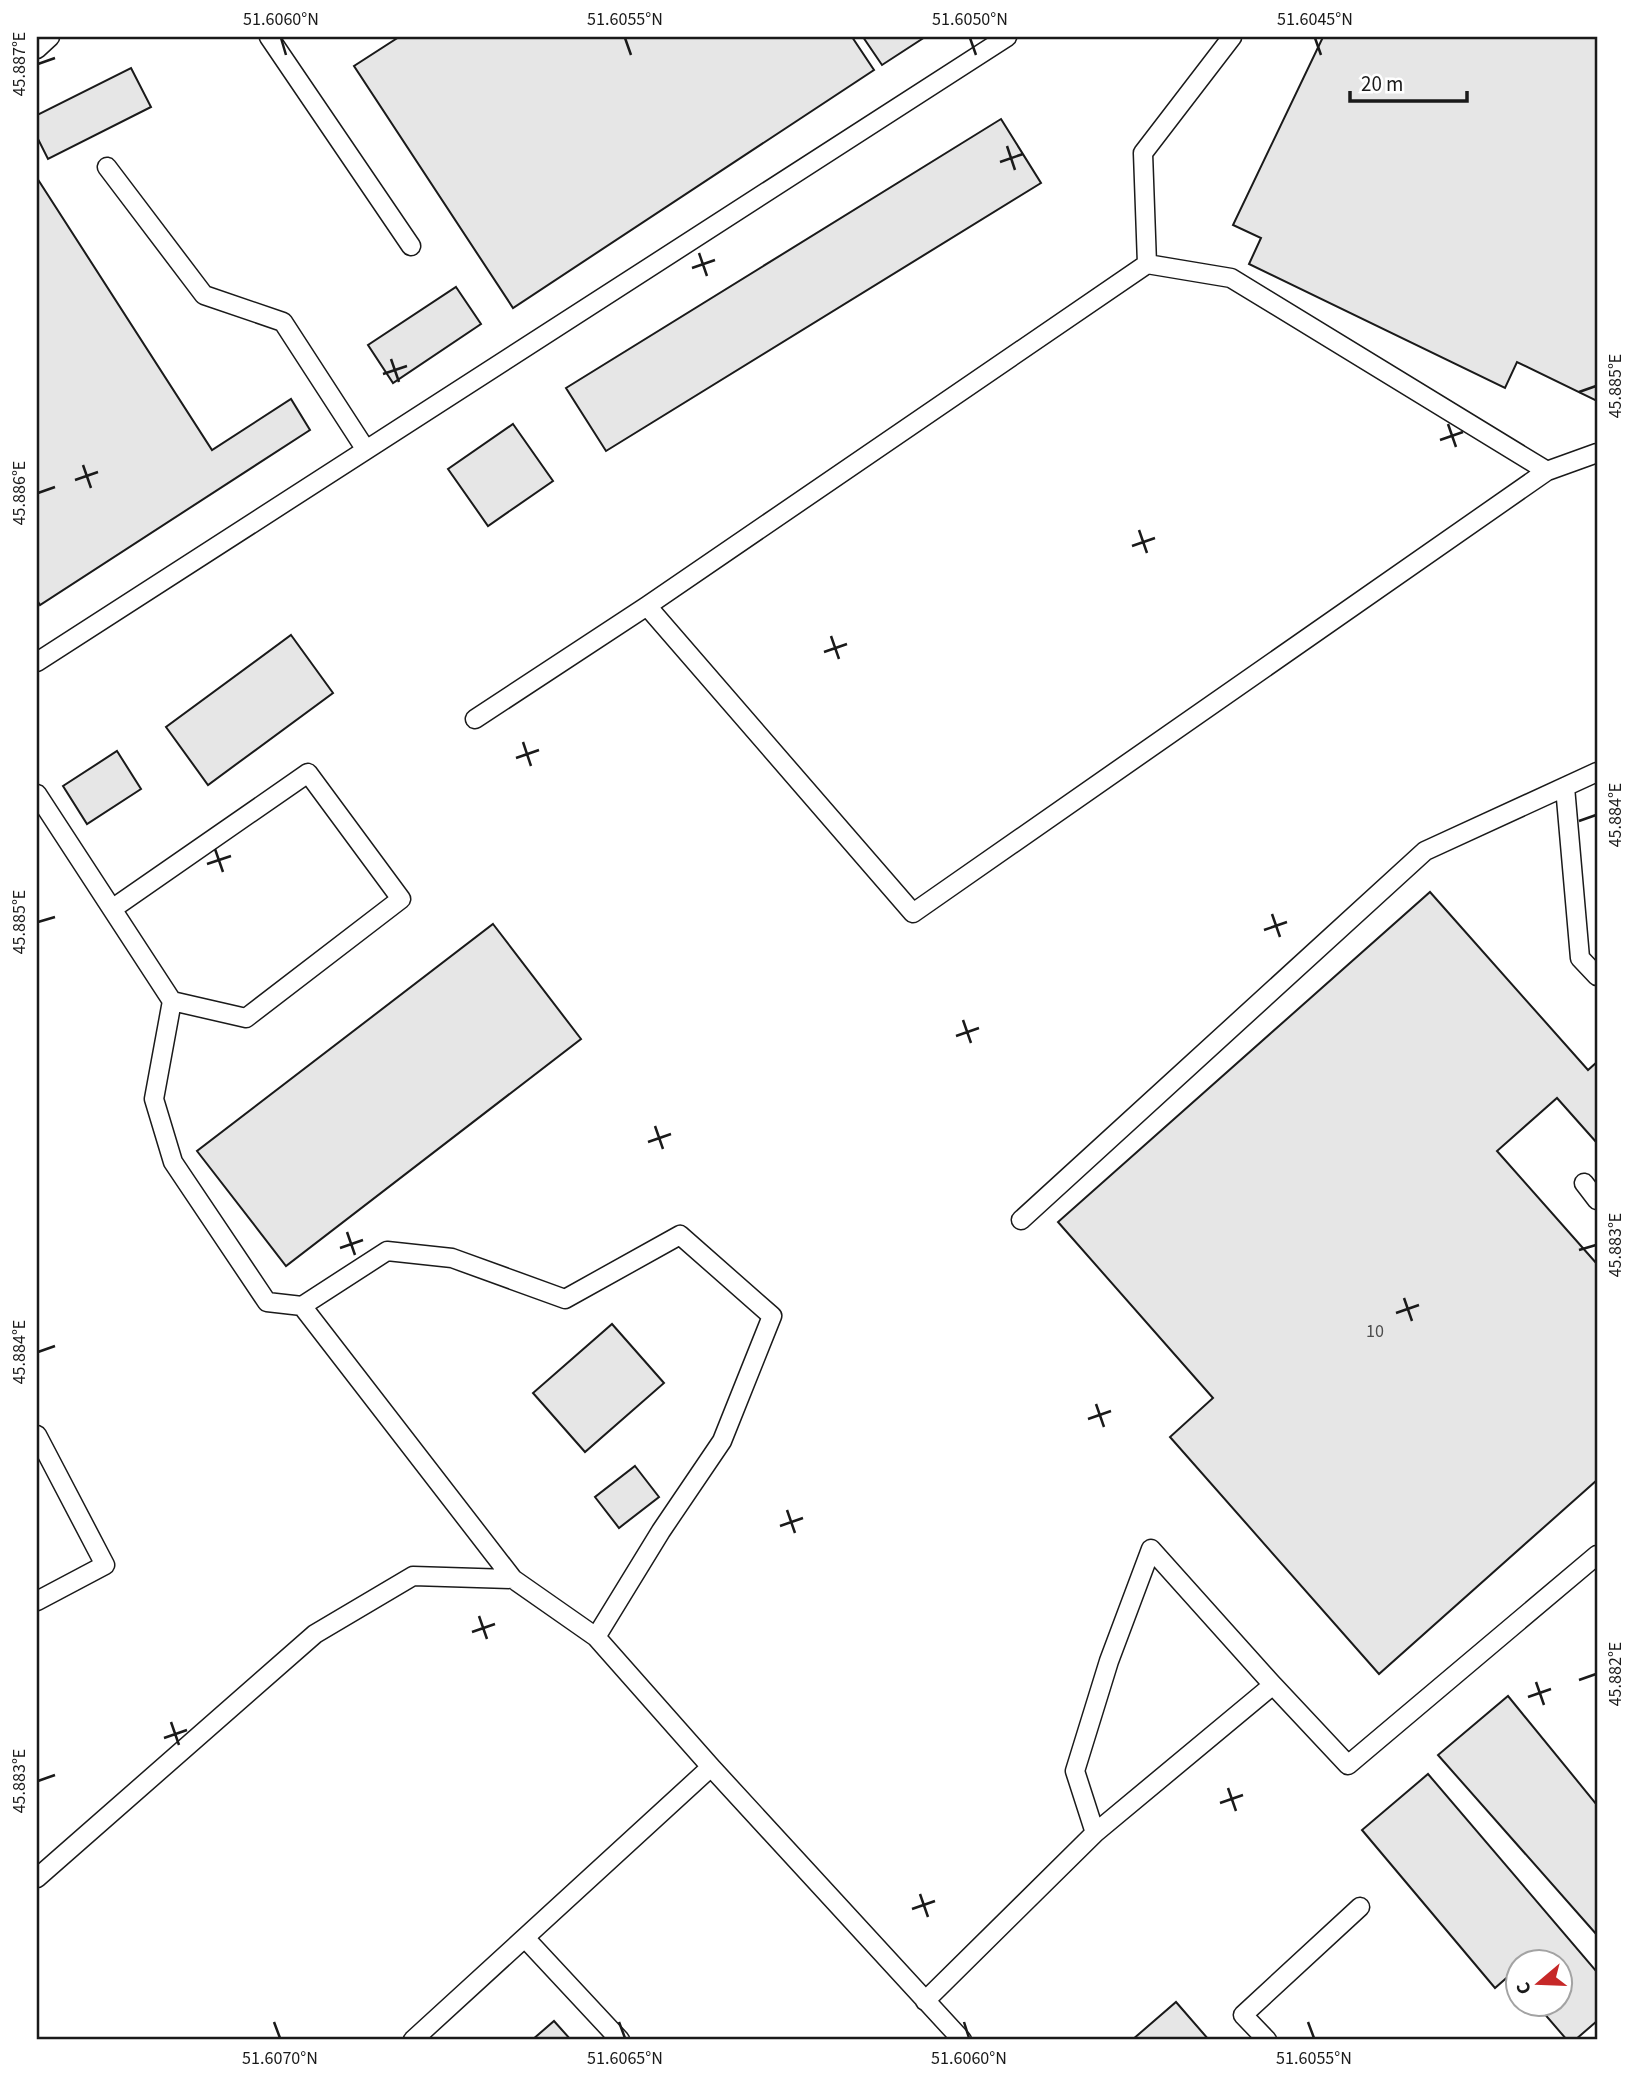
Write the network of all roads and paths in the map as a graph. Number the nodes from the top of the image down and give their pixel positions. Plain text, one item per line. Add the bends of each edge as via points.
1 (50, 37) edge
2 (269, 37) edge
3 (1007, 37) edge
4 (1232, 37) edge
5 (37, 49) edge
6 (107, 167) dead end
7 (411, 246) dead end
8 (1147, 264) junction
9 (366, 450) junction
10 (1597, 453) edge
11 (1547, 471) junction
12 (647, 606) junction
13 (37, 662) edge
14 (475, 719) dead end
15 (1597, 772) edge
16 (1565, 787) junction
17 (37, 794) edge
18 (112, 909) junction
19 (1597, 976) edge
20 (172, 1001) junction
21 (1584, 1183) dead end
22 (1597, 1200) edge
23 (1021, 1220) dead end
24 (302, 1306) junction
25 (37, 1435) edge
26 (1597, 1555) edge
27 (513, 1579) junction
28 (37, 1601) edge
29 (596, 1637) junction
30 (1273, 1685) junction
31 (710, 1767) junction
32 (1094, 1833) junction
33 (37, 1878) edge
34 (1360, 1907) dead end
35 (525, 1938) junction
36 (925, 2001) junction
37 (413, 2040) edge
38 (620, 2040) edge
39 (962, 2040) edge
40 (1267, 2040) edge

1 - 5 lane
2 - 7 lane
3 - 9 lane
4 - 8 lane via 1143,153
6 - 9 lane via 204,295 283,322
8 - 11 lane via 1231,278
8 - 12 lane
9 - 13 lane
10 - 11 lane
11 - 12 lane via 913,913
12 - 14 lane
15 - 16 lane
16 - 19 lane via 1580,958
16 - 23 lane via 1425,851
17 - 18 lane
18 - 20 lane
18 - 20 lane via 308,774 401,899 246,1018
20 - 24 lane via 154,1099 173,1162 267,1302
21 - 22 lane
24 - 27 lane
24 - 29 lane via 387,1251 452,1258 565,1299 680,1235 772,1316 722,1441
25 - 28 lane via 105,1565
26 - 30 lane via 1348,1765
27 - 29 lane
27 - 33 lane via 413,1576 315,1634
29 - 31 lane
30 - 32 lane
30 - 32 lane via 1151,1549 1075,1771
31 - 35 lane
31 - 36 lane
32 - 36 lane
34 - 40 lane via 1243,2015
35 - 37 lane
35 - 38 lane
36 - 39 lane

